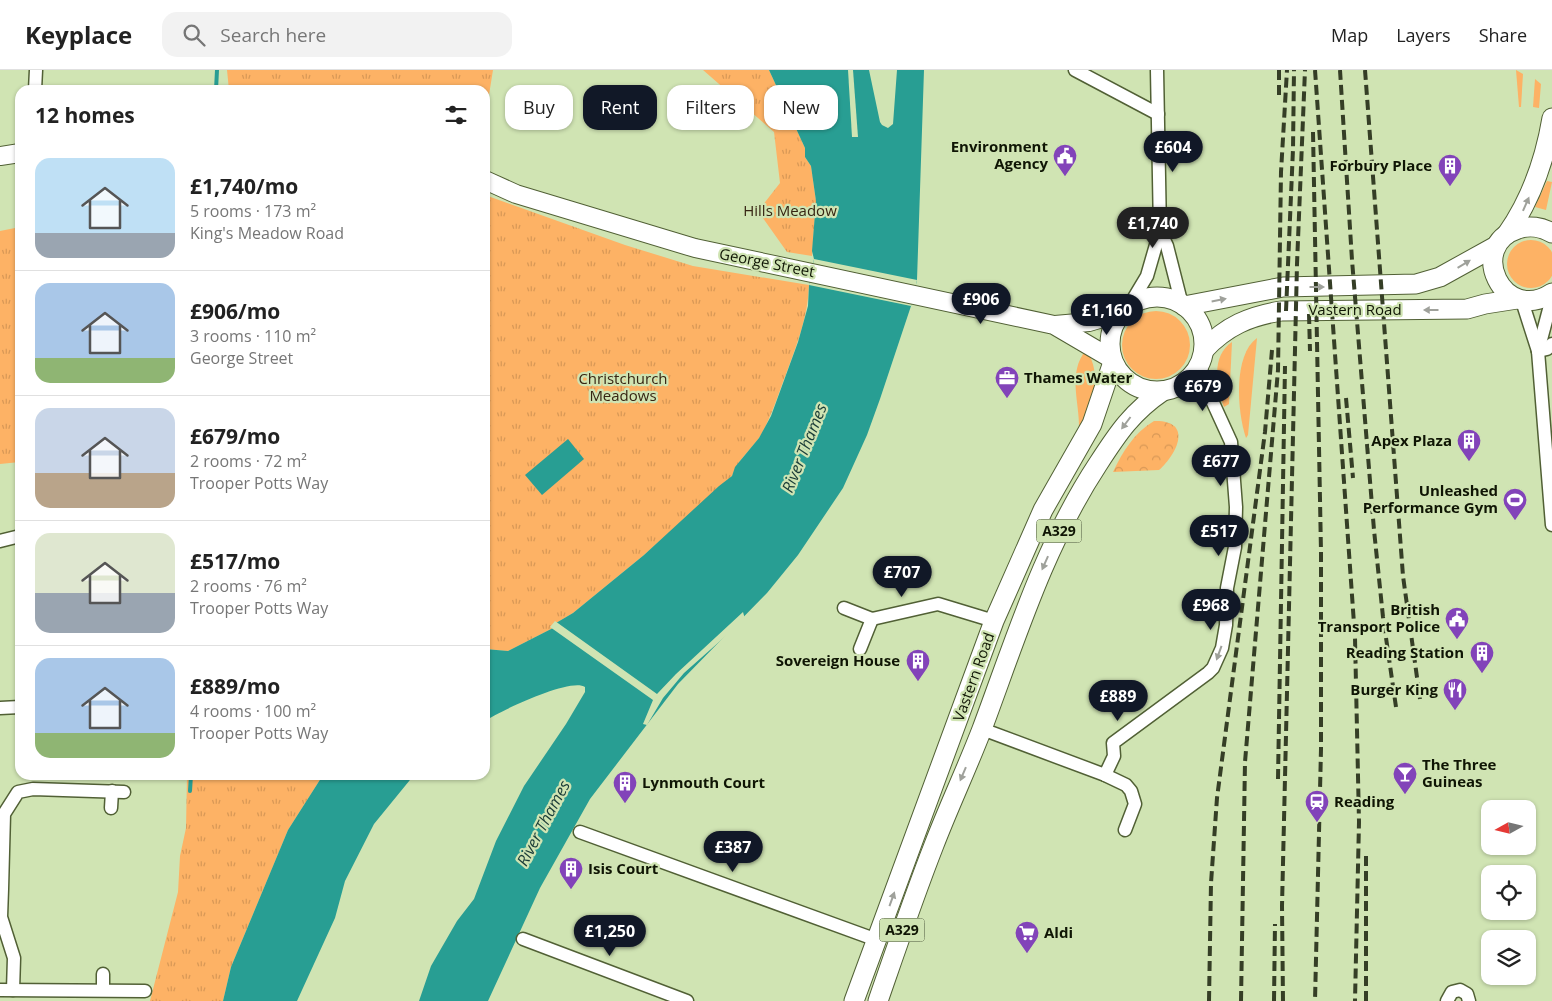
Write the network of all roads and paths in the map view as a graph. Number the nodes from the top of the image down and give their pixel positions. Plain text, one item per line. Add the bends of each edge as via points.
1 (36, 70) edge
2 (1075, 70) edge
3 (1157, 70) edge
4 (34, 85) edge
5 (1158, 114) junction
6 (1552, 118) edge
7 (15, 154) edge
8 (0, 156) edge
9 (490, 182) edge
10 (1160, 231) junction
11 (1552, 233) edge
12 (1502, 240) junction
13 (1552, 293) edge
14 (1552, 298) edge
15 (1520, 300) junction
16 (1183, 305) junction
17 (1126, 309) junction
18 (1054, 325) junction
19 (1552, 344) edge
20 (1538, 351) junction
21 (1202, 356) junction
22 (1113, 361) junction
23 (1163, 391) junction
24 (1552, 525) edge
25 (15, 537) edge
26 (0, 541) edge
27 (844, 608) dead end
28 (872, 619) junction
29 (994, 621) junction
30 (860, 649) dead end
31 (15, 707) edge
32 (0, 708) edge
33 (982, 729) junction
34 (1105, 775) junction
35 (111, 808) dead end
36 (1125, 830) dead end
37 (580, 832) dead end
38 (523, 939) dead end
39 (877, 940) junction
40 (103, 974) dead end
41 (0, 990) edge
42 (13, 990) junction
43 (103, 990) junction
44 (145, 991) dead end
45 (687, 1001) edge
46 (854, 1001) edge
47 (878, 1001) edge
48 (1448, 1001) edge
49 (1469, 1001) edge

1 - 4 street
2 - 5 street
3 - 5 street
5 - 10 street
12 -> 6 main road via 1522,213 1535,182
7 - 8 main road
9 - 18 main road, George Street via 516,194 695,248
10 - 16 street
10 - 17 street via 1147,276
11 - 12 main road via 1543,228 1529,227
12 - 15 main road via 1493,264 1498,281 1508,293
16 -> 12 main road, Vastern Road via 1283,287 1416,284 1440,277
13 - 15 main road, Vastern Road via 1534,301
14 - 20 street
15 - 20 street
15 -> 21 main road, Vastern Road via 1467,309 1266,313 1248,317 1217,336
16 - 17 main road via 1158,297 1138,301
16 - 21 main road via 1202,330
17 - 18 main road, George Street via 1088,322
17 - 22 main road via 1112,330 1110,346
18 - 22 main road, George Street
19 - 20 street
20 - 24 street
21 - 23 main road via 1190,378
21 -> 34 street via 1204,383 1234,452 1236,526 1222,648 1208,673 1113,743 1114,756
22 - 23 main road via 1123,377 1136,386 1149,391
22 - 29 main road, Vastern Road / A329 via 1092,424 1043,510
23 -> 33 main road, Vastern Road / A329 via 1127,421 1066,517 1022,617
25 - 26 street
27 - 28 street
28 - 29 street via 938,604
28 - 30 street
39 -> 29 main road, Vastern Road / A329
31 - 32 street
33 - 34 street
33 -> 47 main road, Vastern Road / A329 via 935,843
34 - 36 street via 1126,785 1134,798
35 - 42 street via 118,791 33,789 18,792 4,814 1,917 14,958
37 - 39 street
38 - 45 street
39 - 46 main road, Vastern Road / A329
40 - 43 street
41 - 42 street
42 - 43 street
43 - 44 street
48 - 49 street via 1452,992 1460,990 1467,994

